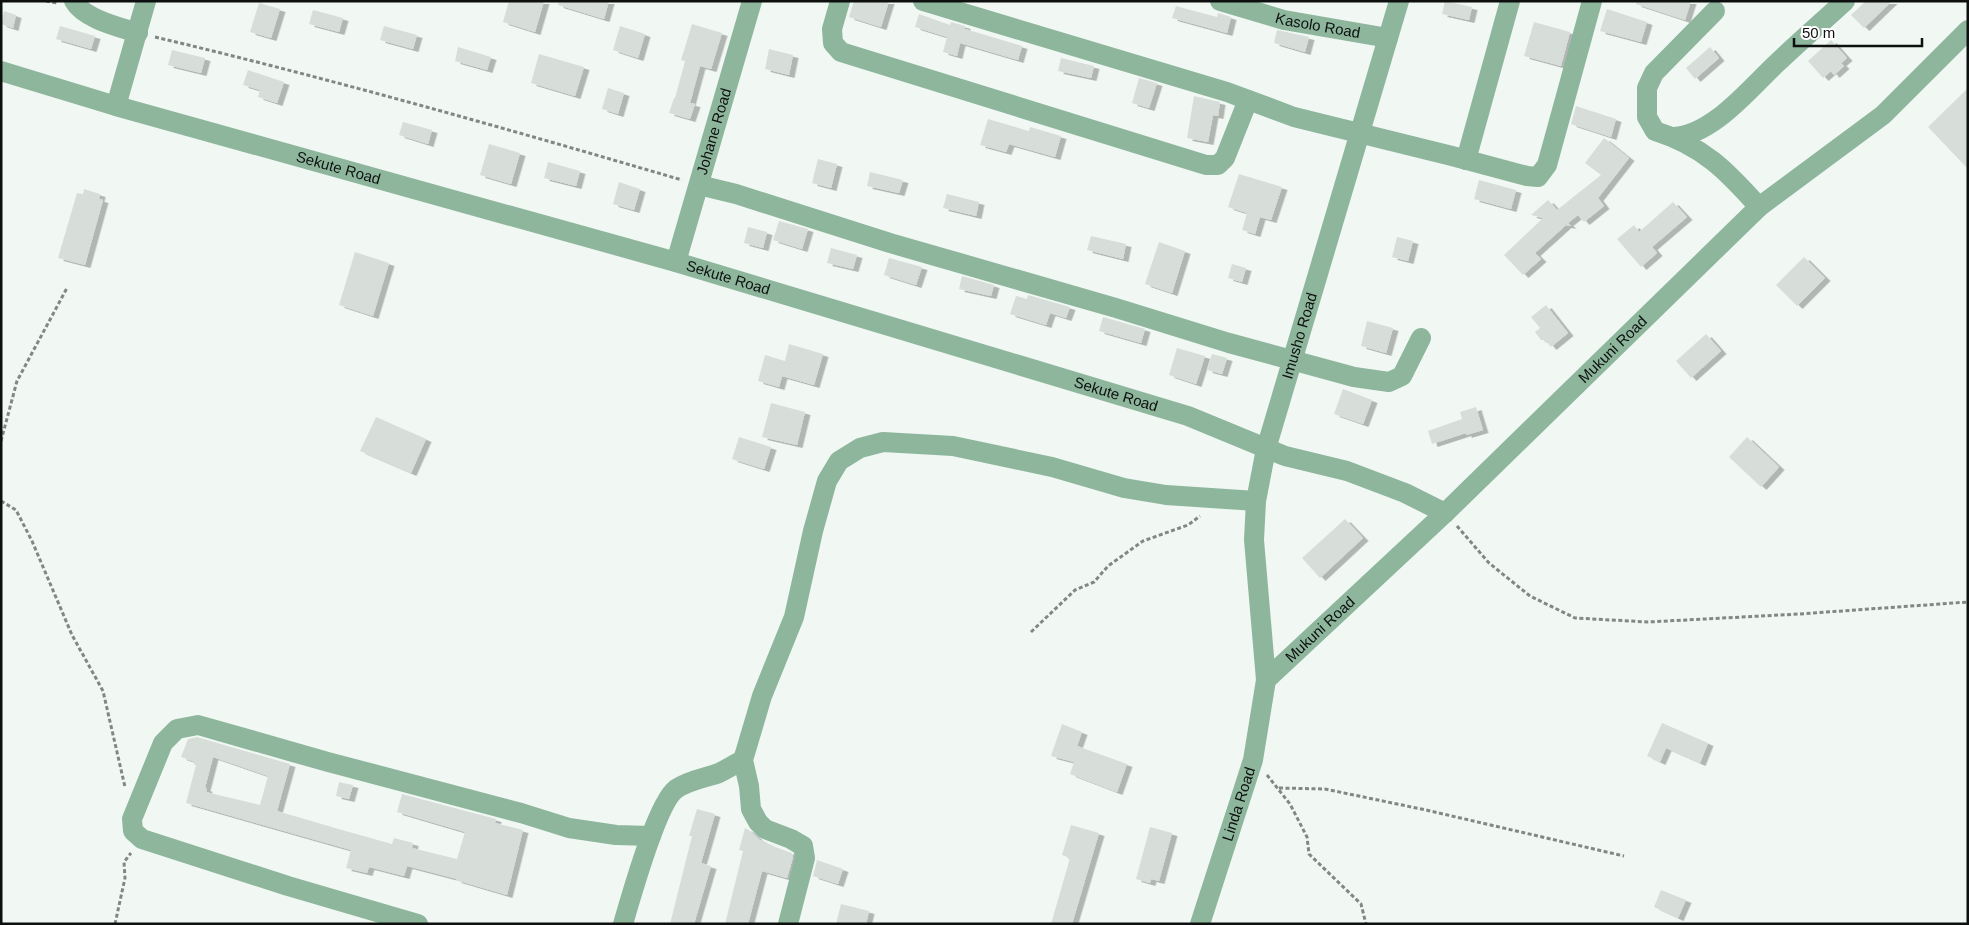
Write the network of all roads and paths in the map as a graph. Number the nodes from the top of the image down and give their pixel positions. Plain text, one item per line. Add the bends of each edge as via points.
1 (74, 1) edge
2 (146, 1) edge
3 (752, 1) edge
4 (840, 1) edge
5 (922, 1) edge
6 (1220, 1) edge
7 (1399, 1) edge
8 (1510, 1) edge
9 (1592, 1) edge
10 (1844, 1) edge
11 (1715, 11) dead end
12 (1968, 30) edge
13 (138, 33) junction
14 (1388, 38) junction
15 (1, 71) edge
16 (1248, 100) junction
17 (116, 106) junction
18 (1361, 134) junction
19 (1674, 137) junction
20 (1466, 160) junction
21 (699, 185) junction
22 (1759, 207) junction
23 (676, 262) junction
24 (66, 288) dead end
25 (1421, 338) dead end
26 (1291, 359) junction
27 (1, 441) edge
28 (1266, 449) junction
29 (1219, 498) junction
30 (1256, 500) junction
31 (1, 501) edge
32 (1445, 513) junction
33 (1968, 602) edge
34 (1031, 632) dead end
35 (1266, 680) junction
36 (743, 760) junction
37 (1253, 760) junction
38 (1279, 788) junction
39 (126, 792) dead end
40 (651, 836) junction
41 (142, 839) junction
42 (1624, 856) dead end
43 (116, 924) edge
44 (418, 924) edge
45 (623, 924) edge
46 (788, 924) edge
47 (1200, 924) edge
48 (1366, 924) edge

1 - 13 street via 77,7 104,22
2 - 13 street
3 - 21 street, Johane Road
4 - 16 street via 832,29 833,43 841,52 1206,165 1218,165 1226,158
5 - 16 street
6 - 14 street, Kasolo Road via 1284,20
7 - 14 street, Imusho Road
8 - 20 street
9 - 20 street via 1547,165 1538,177
10 - 19 street via 1743,98 1698,132
11 - 19 street via 1654,73 1647,88 1647,117 1655,131
12 - 22 street, Mukuni Road via 1883,116
13 - 17 street
13 - 21 path via 498,126
14 - 18 street, Imusho Road
15 - 17 street, Sekute Road
16 - 18 street via 1294,117
17 - 23 street, Sekute Road
18 - 20 street
18 - 26 street, Imusho Road
19 - 22 street via 1704,153 1731,174
21 - 23 street, Johane Road
21 - 26 street
22 - 32 street, Mukuni Road
23 - 28 street, Sekute Road via 1188,416
24 - 27 path via 17,381
25 - 26 street via 1402,376 1389,382 1354,377
26 - 28 street, Imusho Road
28 - 30 street, Imusho Road
28 - 32 street, Sekute Road via 1347,471 1405,493
29 - 30 street
29 - 34 path via 1188,525 1144,541 1108,566 1094,582 1075,590
29 - 36 street via 1166,495 1124,488 1052,467 953,446 883,442 860,448 840,461 827,481 794,617 762,696
30 - 35 street, Imusho Road via 1254,540
31 - 39 path via 16,510 72,635 103,691
32 - 33 path via 1489,563 1530,596 1575,618 1648,622
32 - 35 street, Mukuni Road
35 - 37 street, Linda Road
36 - 40 street via 675,790
36 - 46 street via 751,809 758,822 765,829 803,846 805,858
37 - 38 path
37 - 47 street, Linda Road
38 - 42 path via 1325,789
38 - 48 path via 1307,837 1309,854 1361,904
40 - 41 street via 616,836 569,828 198,725 177,729 163,743 132,819 133,831
40 - 45 street
41 - 43 path via 124,862 125,878
41 - 44 street

